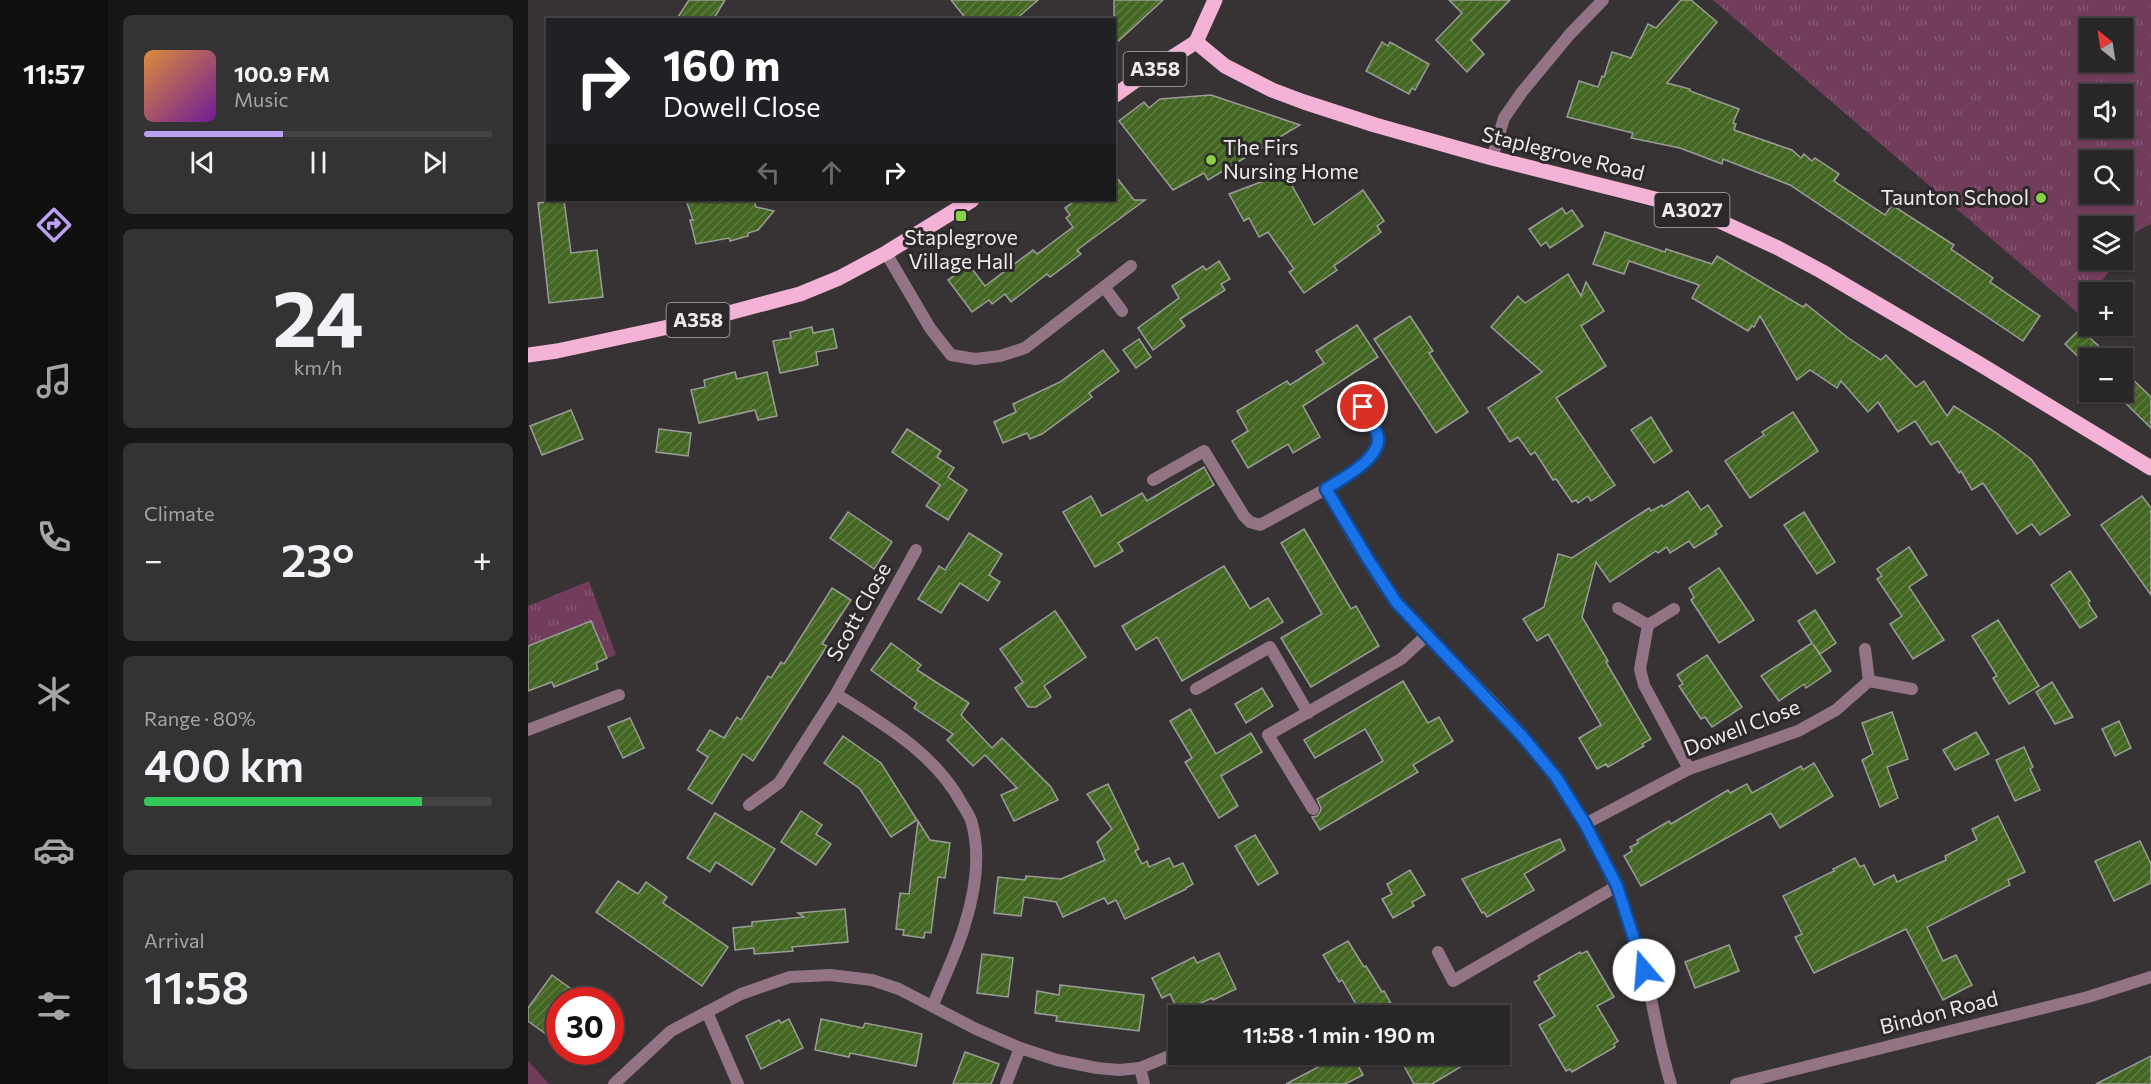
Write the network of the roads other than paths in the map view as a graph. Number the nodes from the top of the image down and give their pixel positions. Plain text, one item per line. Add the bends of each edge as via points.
1 (1215, 0) edge
2 (1603, 0) edge
3 (1196, 42) junction
4 (1116, 95) edge
5 (1492, 158) junction
6 (970, 201) edge
7 (886, 254) junction
8 (1131, 266) dead end
9 (1105, 288) junction
10 (1122, 311) dead end
11 (528, 355) edge
12 (1354, 392) dead end
13 (2151, 468) edge
14 (1153, 480) dead end
15 (1326, 489) junction
16 (916, 550) dead end
17 (1618, 608) dead end
18 (1674, 609) dead end
19 (1648, 625) junction
20 (1427, 635) junction
21 (1865, 649) dead end
22 (1869, 681) junction
23 (1196, 689) dead end
24 (1912, 689) dead end
25 (836, 694) junction
26 (619, 695) dead end
27 (1308, 713) junction
28 (528, 730) edge
29 (1689, 769) junction
30 (749, 805) dead end
31 (1312, 809) dead end
32 (1585, 824) junction
33 (1617, 886) junction
34 (1438, 952) dead end
35 (2151, 977) edge
36 (933, 1005) junction
37 (707, 1012) junction
38 (1020, 1048) junction
39 (1168, 1057) edge
40 (1140, 1068) junction
41 (614, 1084) edge
42 (738, 1084) edge
43 (1006, 1084) edge
44 (1144, 1084) edge
45 (1671, 1084) edge
46 (1736, 1084) edge

1 - 3 main road, A358
2 - 5 street via 1522,92 1504,118
3 - 4 main road, A358
3 - 5 main road, Staplegrove Road / A3027 via 1225,66 1272,90 1375,125
5 - 13 main road, Staplegrove Road / A3027 via 1675,204 1748,234 1821,271
6 - 7 main road, A358
7 - 9 street via 930,328 951,355 975,359 1025,348
7 - 11 main road, A358 via 800,294 710,318
8 - 9 street
9 - 10 street
12 - 15 street via 1378,437 1376,449 1360,468
14 - 15 street via 1204,451 1244,516 1260,525
15 - 20 street via 1396,602
16 - 25 street, Scott Close
17 - 19 street
18 - 19 street
19 - 29 street via 1641,669 1644,685
20 - 27 street via 1401,659
20 - 32 street via 1522,736 1556,777
21 - 22 street
22 - 24 street
22 - 29 street, Dowell Close via 1836,710 1798,731
23 - 27 street via 1270,647
25 - 30 street, Scott Close via 779,783
25 - 36 street, Scott Close via 902,737 931,762 971,820 974,888 965,926
26 - 28 street
27 - 31 street via 1268,735
29 - 32 street, Dowell Close
32 - 33 street
33 - 34 street via 1453,981
33 - 45 street via 1644,970
35 - 46 street, Bindon Road via 2088,997
36 - 37 street via 872,980 790,976
36 - 38 street
37 - 41 street via 671,1031
37 - 42 street
38 - 40 street via 1097,1068
38 - 43 street
39 - 40 street
40 - 44 street

